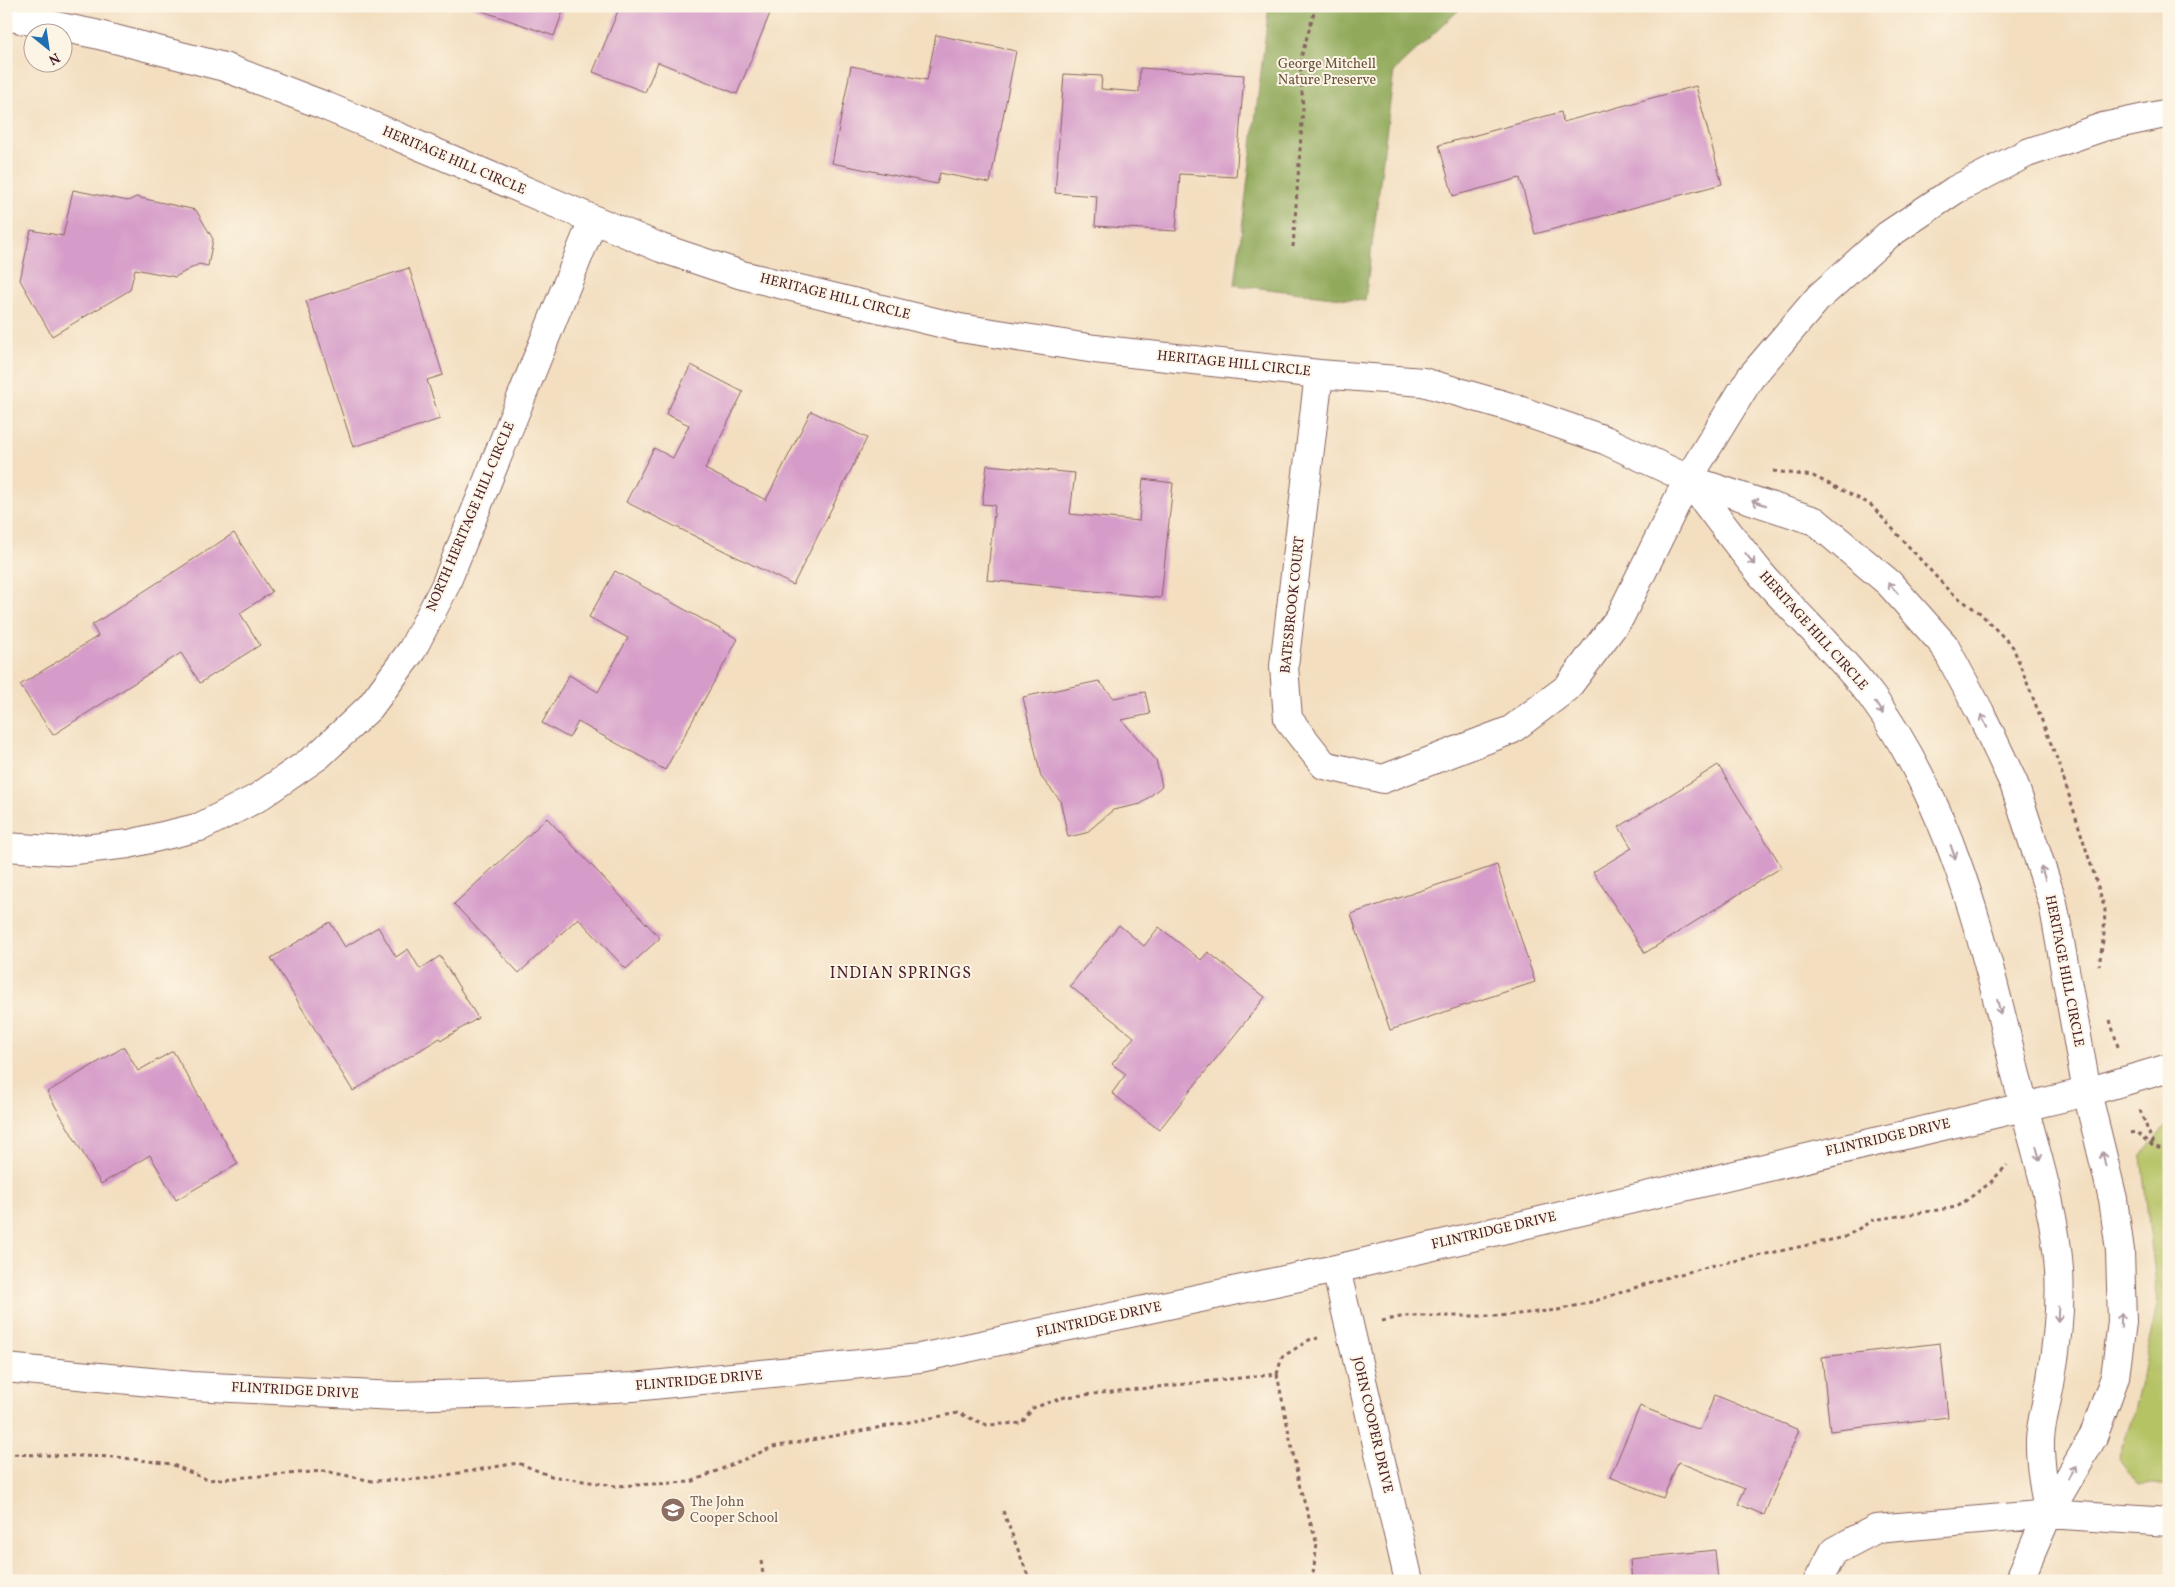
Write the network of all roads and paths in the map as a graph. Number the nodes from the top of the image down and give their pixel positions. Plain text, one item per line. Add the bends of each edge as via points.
1 (1316, 6) edge
2 (6, 16) edge
3 (2169, 113) edge
4 (593, 220) junction
5 (1293, 247) dead end
6 (1319, 374) junction
7 (1688, 479) junction
8 (6, 847) edge
9 (2169, 1068) edge
10 (2087, 1092) junction
11 (2024, 1106) junction
12 (2100, 1138) junction
13 (2169, 1150) edge
14 (2038, 1153) junction
15 (1336, 1268) junction
16 (1350, 1330) junction
17 (6, 1368) edge
18 (1277, 1374) junction
19 (6, 1454) edge
20 (1003, 1511) dead end
21 (2048, 1514) junction
22 (2169, 1522) edge
23 (761, 1560) dead end
24 (445, 1576) dead end
25 (445, 1581) edge
26 (764, 1581) edge
27 (1030, 1581) edge
28 (1312, 1581) edge
29 (1409, 1581) edge
30 (1818, 1581) edge
31 (2019, 1581) edge

1 - 5 path via 1300,61 1303,108
2 - 4 street, HERITAGE HILL CIRCLE via 95,34 224,67 323,105
3 - 7 street, BATESBROOK COURT via 2103,127 2027,153 1955,190 1888,235 1819,297 1750,378
4 - 6 street, HERITAGE HILL CIRCLE via 742,275 960,328 1095,348
4 - 8 street, NORTH HERITAGE HILL CIRCLE via 445,586 412,650 370,707 318,756 257,798 200,827 129,844 66,851
6 - 7 street, HERITAGE HILL CIRCLE via 1423,382 1507,406 1605,440
6 - 7 street, BATESBROOK COURT via 1284,666 1288,719 1324,765 1383,779 1511,730 1567,688 1620,617
10 -> 7 street, HERITAGE HILL CIRCLE via 2053,903 2014,784 1944,645 1889,583 1815,521
7 -> 11 street, HERITAGE HILL CIRCLE via 1762,575 1872,697 1912,759 1944,825 1979,927
9 - 10 street, FLINTRIDGE DRIVE
10 - 11 street, FLINTRIDGE DRIVE
10 - 12 street, HERITAGE HILL CIRCLE
11 - 14 street, HERITAGE HILL CIRCLE
11 - 15 street, FLINTRIDGE DRIVE
12 - 13 path via 2136,1132 2154,1147
21 -> 12 street, HERITAGE HILL CIRCLE via 2093,1437 2115,1377 2122,1322 2120,1251
14 - 16 path via 2011,1161 1990,1183 1957,1207 1873,1220 1845,1236 1715,1265 1595,1301 1558,1310 1498,1316 1404,1316
14 -> 21 street, HERITAGE HILL CIRCLE via 2059,1270 2054,1357 2040,1440
15 - 16 street, JOHN COOPER DRIVE
15 - 17 street, FLINTRIDGE DRIVE via 920,1358 633,1387 396,1396 192,1386
16 - 18 path via 1309,1340 1282,1357
16 - 29 street, JOHN COOPER DRIVE
18 - 19 path via 1065,1397 1033,1408 1022,1423 987,1425 958,1412 773,1447 691,1482 616,1486 551,1476 518,1463 423,1479 372,1481 325,1471 208,1480 171,1464 116,1457
18 - 28 path via 1300,1488 1316,1544
20 - 27 path
21 - 22 street
21 - 30 street via 1876,1529 1834,1551
21 - 31 street, HERITAGE HILL CIRCLE
23 - 26 path
24 - 25 path

